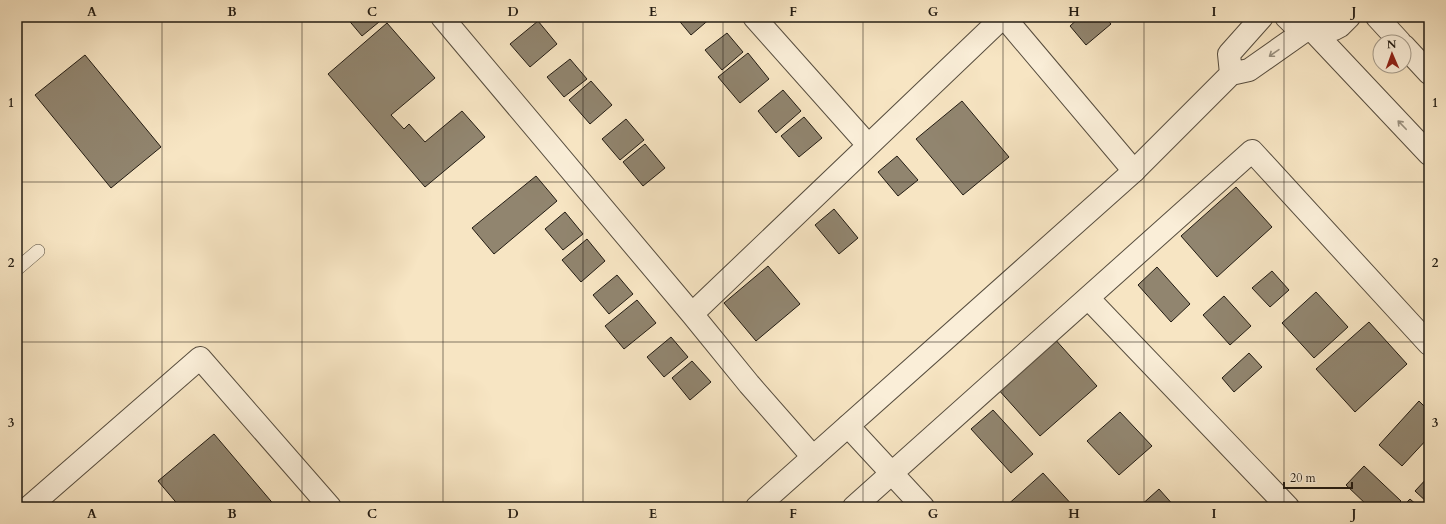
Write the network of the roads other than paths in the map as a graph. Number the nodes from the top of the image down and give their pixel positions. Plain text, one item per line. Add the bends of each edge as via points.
1 (442, 17) edge
2 (754, 17) edge
3 (1003, 17) edge
4 (1262, 17) edge
5 (1286, 17) edge
6 (1349, 17) edge
7 (1377, 17) edge
8 (1310, 31) junction
9 (1393, 34) edge
10 (1412, 54) edge
11 (1429, 72) edge
12 (1231, 74) junction
13 (868, 145) junction
14 (1429, 154) edge
15 (1134, 171) junction
16 (38, 252) dead end
17 (17, 269) edge
18 (1088, 298) junction
19 (692, 314) junction
20 (1429, 344) edge
21 (848, 426) junction
22 (813, 457) junction
23 (891, 474) junction
24 (29, 507) edge
25 (330, 507) edge
26 (757, 507) edge
27 (854, 507) edge
28 (923, 507) edge
29 (1288, 507) edge

1 - 19 street
2 - 13 street
3 - 13 street
3 - 15 street
4 - 12 street via 1229,54
5 - 8 street via 1301,29
6 - 8 street via 1340,26 1327,31
7 - 9 street
8 -> 12 street via 1249,70
14 -> 8 street
10 - 11 street
12 - 15 street
13 - 19 street
15 - 21 street
16 - 17 lane
18 - 20 street via 1252,151
18 - 23 street
18 - 29 street
19 - 22 street
21 - 22 street
21 - 23 street
22 - 26 street
23 - 27 street
23 - 28 street
24 - 25 street via 200,358

